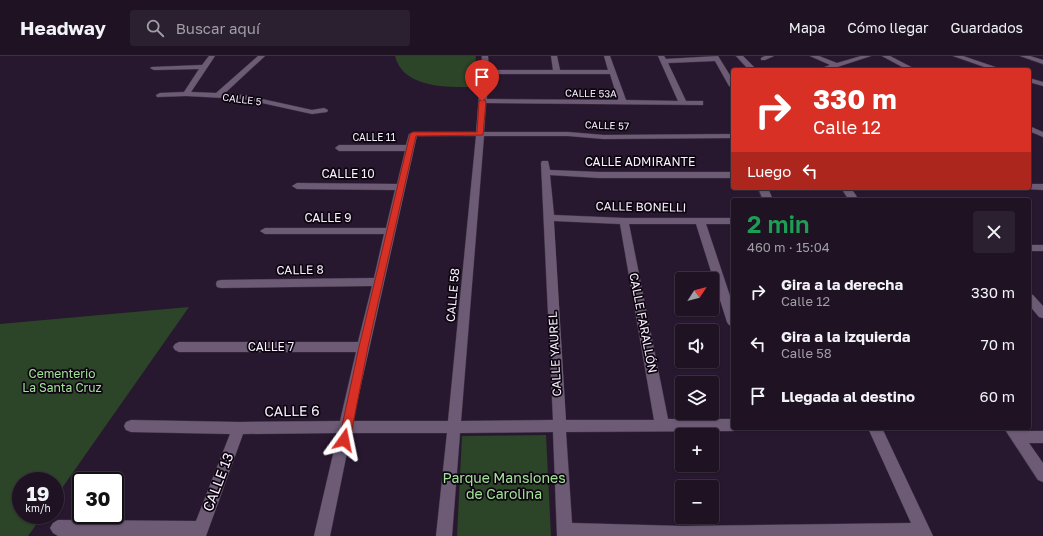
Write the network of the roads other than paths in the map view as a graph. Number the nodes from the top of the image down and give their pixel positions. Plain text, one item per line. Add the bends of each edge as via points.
1 (212, 56) edge
2 (262, 56) edge
3 (485, 56) edge
4 (554, 56) edge
5 (607, 56) edge
6 (739, 56) edge
7 (771, 56) edge
8 (813, 56) edge
9 (868, 56) edge
10 (885, 56) edge
11 (956, 56) edge
12 (1023, 56) edge
13 (663, 58) edge
14 (716, 58) edge
15 (763, 60) dead end
16 (1043, 62) edge
17 (836, 65) junction
18 (204, 67) junction
19 (154, 68) dead end
20 (750, 68) edge
21 (826, 68) edge
22 (909, 68) edge
23 (994, 68) edge
24 (485, 72) junction
25 (557, 72) junction
26 (613, 72) junction
27 (1031, 81) edge
28 (731, 83) edge
29 (1043, 84) edge
30 (186, 94) junction
31 (160, 95) dead end
32 (217, 96) junction
33 (482, 101) junction
34 (623, 103) junction
35 (683, 103) junction
36 (700, 103) dead end
37 (324, 110) dead end
38 (1031, 129) edge
39 (480, 134) junction
40 (1041, 134) edge
41 (731, 136) edge
42 (1031, 136) edge
43 (339, 148) dead end
44 (409, 148) junction
45 (546, 168) joint
46 (731, 174) edge
47 (297, 186) dead end
48 (400, 187) junction
49 (1031, 187) edge
50 (1043, 187) edge
51 (549, 218) junction
52 (624, 221) junction
53 (700, 221) junction
54 (731, 221) edge
55 (265, 231) dead end
56 (391, 231) junction
57 (1031, 248) edge
58 (1043, 248) edge
59 (379, 282) junction
60 (221, 284) dead end
61 (1031, 300) edge
62 (1043, 314) edge
63 (731, 316) edge
64 (179, 347) dead end
65 (364, 347) junction
66 (662, 425) junction
67 (731, 425) edge
68 (131, 426) dead end
69 (454, 426) junction
70 (558, 426) junction
71 (347, 427) junction
72 (239, 428) junction
73 (876, 430) edge
74 (1014, 433) edge
75 (1043, 437) edge
76 (1043, 475) edge
77 (58, 528) dead end
78 (199, 532) edge
79 (564, 533) edge
80 (924, 533) edge
81 (801, 534) edge
82 (682, 535) edge
83 (322, 536) edge
84 (444, 536) edge

1 - 18 street
2 - 32 street
3 - 24 street, CALLE 58
4 - 25 street
5 - 26 street
6 - 20 street
7 - 15 street
8 - 17 street
9 - 17 street
10 - 22 street
11 - 23 street
12 - 16 street
13 - 14 street
13 - 35 street
14 - 28 street
17 - 21 street
18 - 19 street
18 - 30 street
24 - 25 street
24 - 33 street, CALLE 58
25 - 26 street
26 - 34 street
27 - 29 street
30 - 31 street, CALLE 5
30 - 32 street, CALLE 5
32 - 37 street, CALLE 5 via 244,97 312,112
33 - 34 street, CALLE 53A
33 - 39 street, CALLE 58
34 - 35 street, CALLE 53A
35 - 36 street, CALLE 53A
38 - 40 street
39 - 41 street, CALLE 57 via 568,134 604,137
39 - 44 street, CALLE 57 via 413,134
39 - 69 street, CALLE 58
40 - 42 street
43 - 44 street, CALLE 11
44 - 48 street
45 - 46 street, CALLE ADMIRANTE via 599,175
45 - 51 street, CALLE YAUREL
47 - 48 street, CALLE 10
48 - 56 street
49 - 50 street
51 - 52 street, CALLE BONELLI
51 - 70 street, CALLE YAUREL
52 - 53 street, CALLE BONELLI
52 - 66 street, CALLE FARALLÓN
53 - 54 street, CALLE BONELLI
53 - 63 street
55 - 56 street, CALLE 9
56 - 59 street
57 - 58 street
59 - 60 street, CALLE 8
59 - 65 street
61 - 62 street
64 - 65 street, CALLE 7
65 - 71 street
66 - 67 street, CALLE 6
66 - 70 street, CALLE 6
68 - 72 street, CALLE 6
69 - 70 street, CALLE 6
69 - 71 street, CALLE 6
69 - 84 street, CALLE 58
70 - 79 street, CALLE YAUREL
71 - 72 street, CALLE 6
71 - 83 street
72 - 78 street, CALLE 13
73 - 80 street
74 - 75 street
74 - 76 street
77 - 78 street
79 - 82 street
80 - 81 street
81 - 82 street

